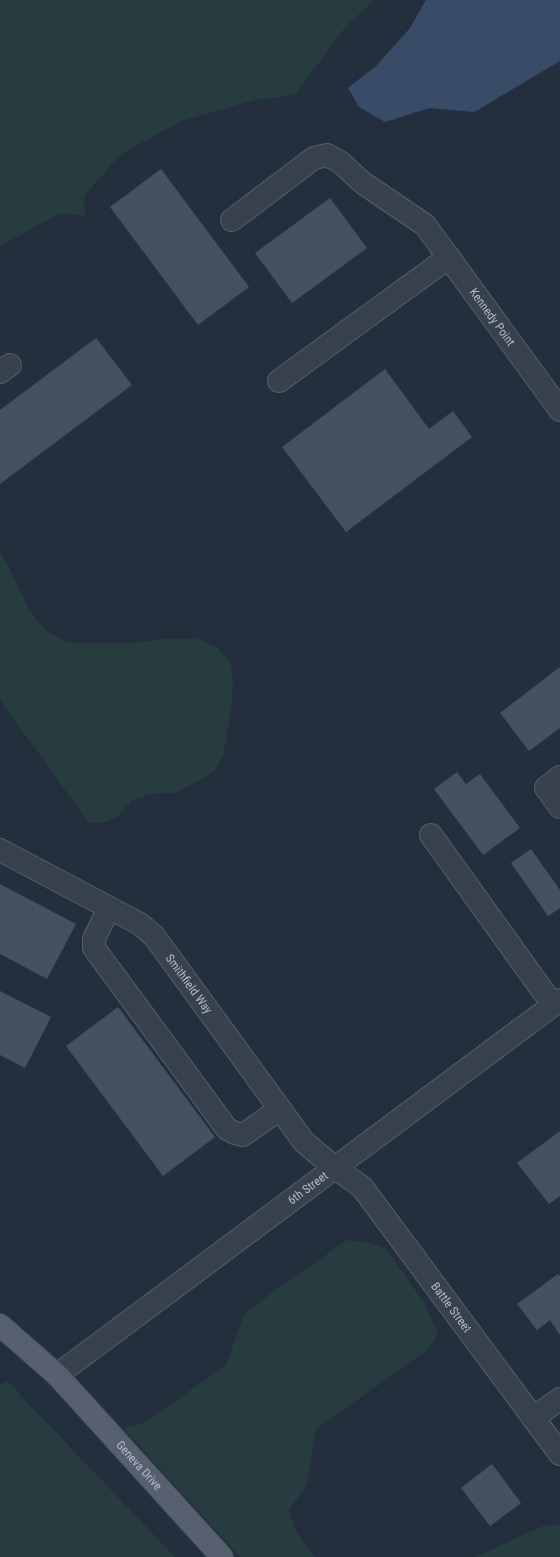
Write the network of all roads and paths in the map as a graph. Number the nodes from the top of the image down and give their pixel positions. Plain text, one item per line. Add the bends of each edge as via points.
1 (232, 220) dead end
2 (449, 257) junction
3 (279, 381) dead end
4 (560, 410) edge
5 (560, 777) edge
6 (560, 807) edge
7 (431, 835) dead end
8 (0, 850) edge
9 (109, 908) junction
10 (557, 1003) edge
11 (280, 1109) junction
12 (335, 1168) junction
13 (0, 1325) edge
14 (57, 1375) junction
15 (560, 1399) edge
16 (533, 1418) junction
17 (560, 1454) edge
18 (222, 1557) edge

1 - 2 street, Kennedy Point via 314,158 327,156 340,162 363,183 425,225
2 - 3 street
2 - 4 street, Kennedy Point
5 - 6 street via 546,788
7 - 10 street
8 - 9 street, Smithfield Way
9 - 11 street, Smithfield Way via 140,924 154,936
9 - 11 street via 94,939 94,948 227,1129 242,1135
10 - 12 street, 6th Street
11 - 12 street, Smithfield Way via 304,1142
12 - 14 street, 6th Street
12 - 16 street, Battle Street via 362,1187
13 - 14 main road, Geneva Drive
14 - 18 main road, Geneva Drive
15 - 16 street
16 - 17 street, Battle Street

